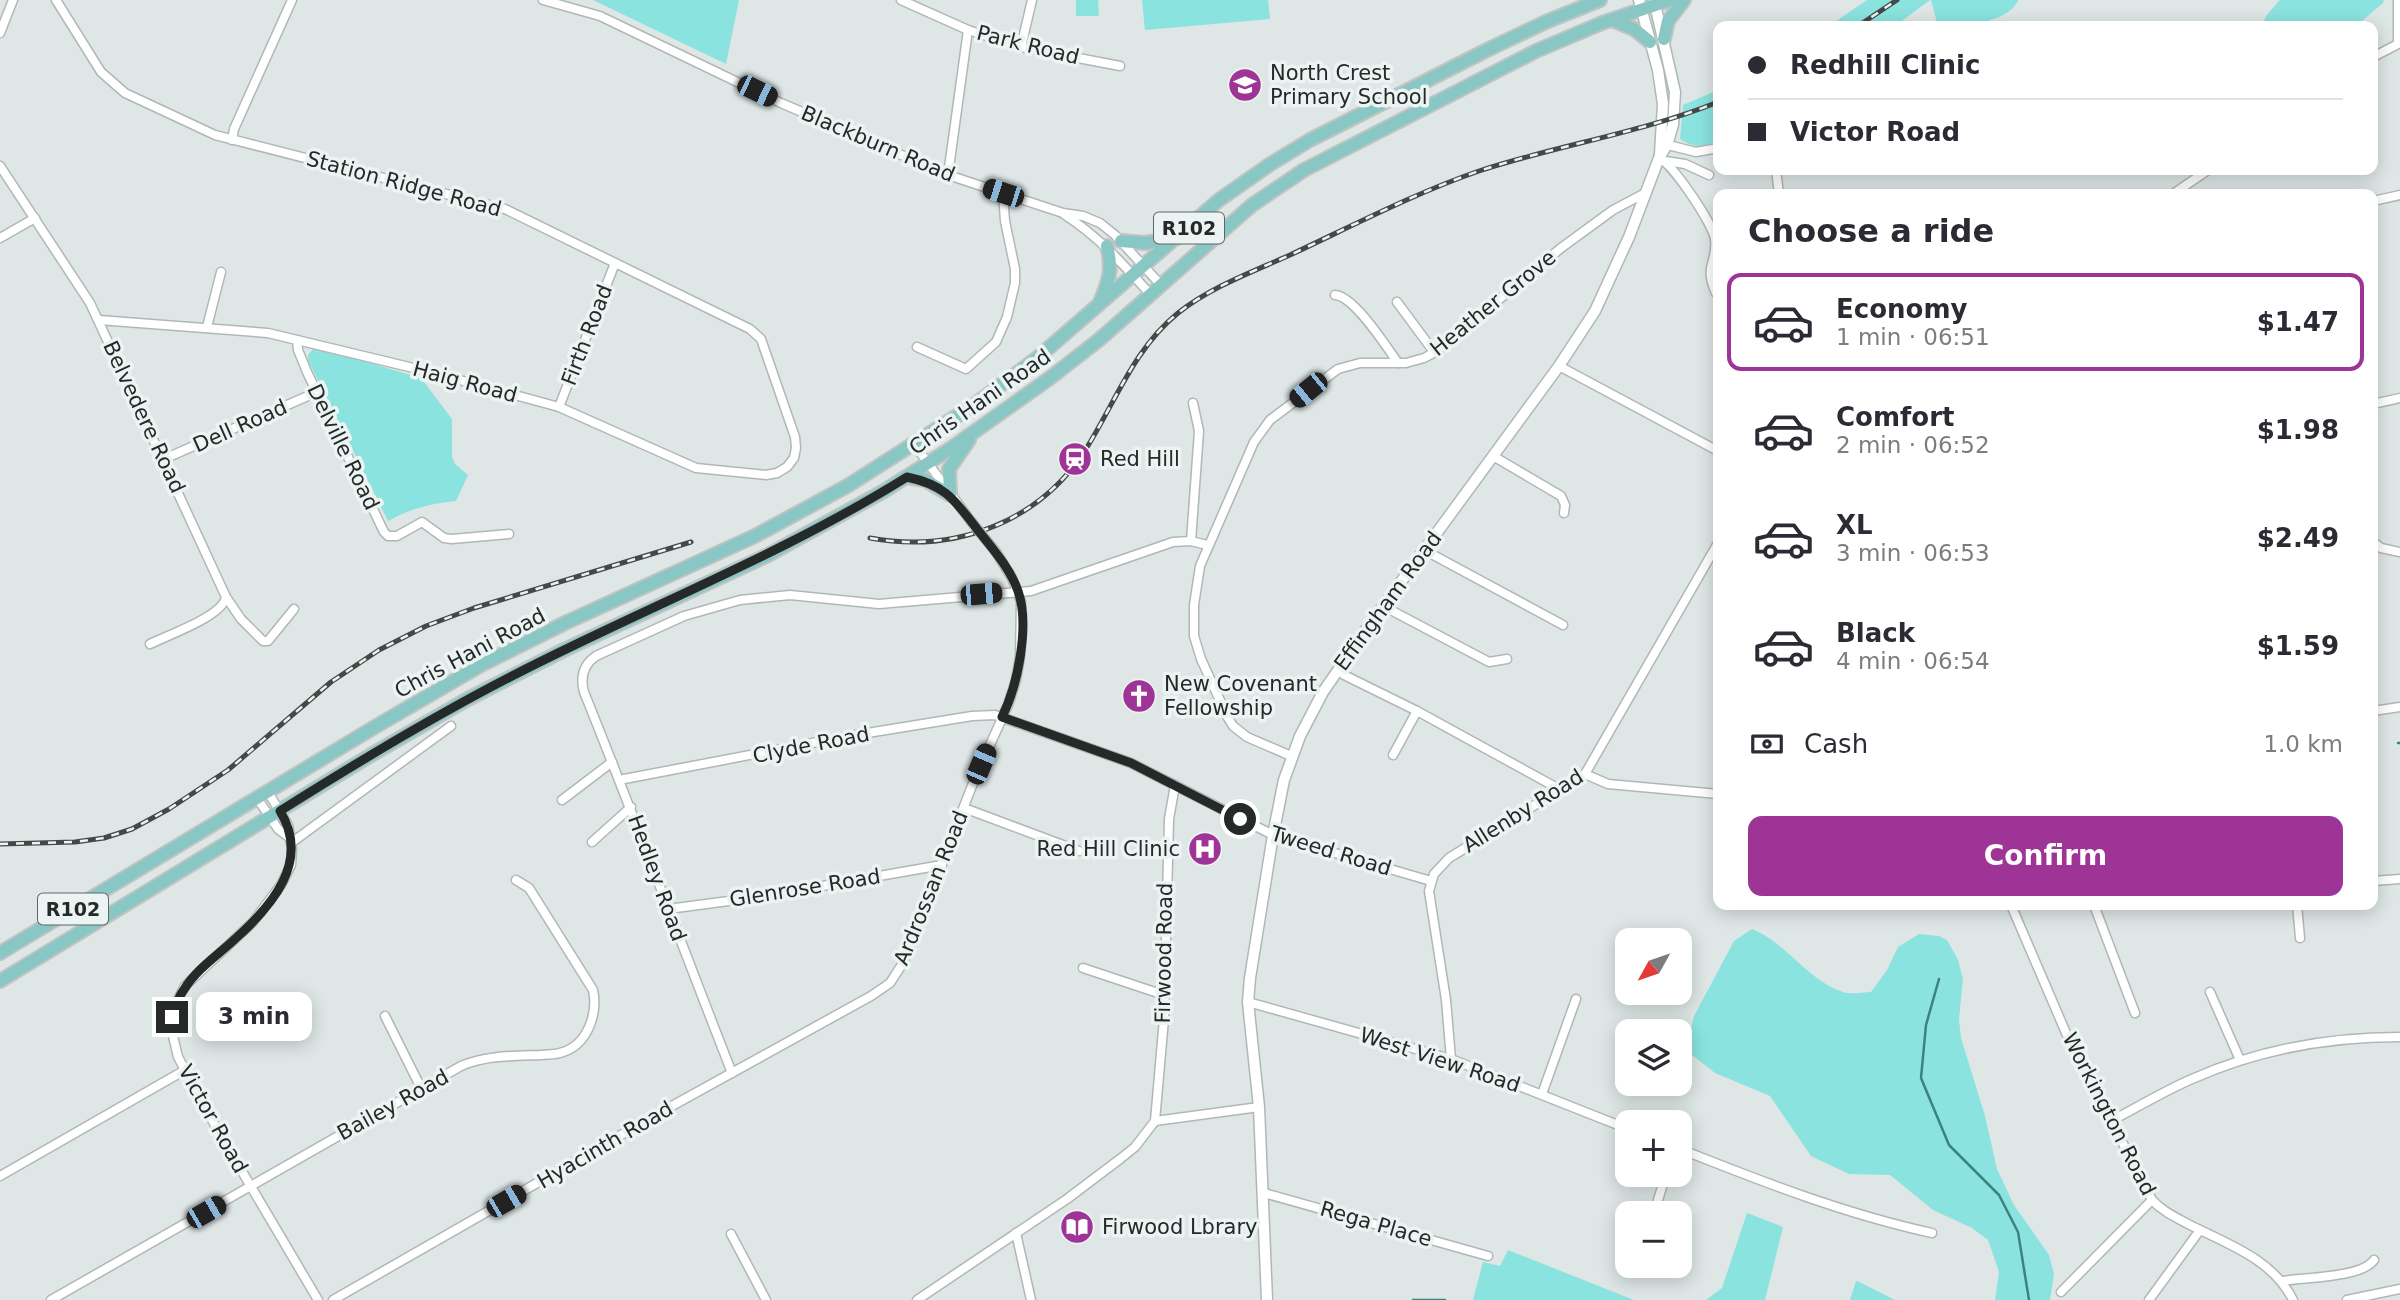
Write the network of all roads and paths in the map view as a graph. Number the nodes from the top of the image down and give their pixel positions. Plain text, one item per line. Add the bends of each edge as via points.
1 (13, 0) edge
2 (56, 0) edge
3 (292, 0) edge
4 (543, 0) edge
5 (901, 0) edge
6 (1032, 0) edge
7 (1600, 0) edge
8 (1670, 0) edge
9 (1684, 0) edge
10 (2398, 0) edge
11 (1655, 2) edge
12 (1640, 4) edge
13 (1612, 20) junction
14 (968, 30) junction
15 (0, 33) edge
16 (1664, 39) junction
17 (1650, 42) junction
18 (2399, 43) edge
19 (1021, 47) junction
20 (2378, 54) edge
21 (1120, 66) dead end
22 (232, 140) junction
23 (1664, 144) junction
24 (1713, 149) edge
25 (1662, 160) junction
26 (0, 166) edge
27 (948, 175) junction
28 (1709, 175) dead end
29 (2201, 175) edge
30 (2180, 189) edge
31 (1647, 192) junction
32 (1003, 193) junction
33 (2400, 195) edge
34 (2378, 200) edge
35 (1063, 213) junction
36 (35, 218) junction
37 (1713, 232) edge
38 (0, 238) edge
39 (1178, 238) junction
40 (1121, 241) junction
41 (1107, 246) junction
42 (1713, 255) edge
43 (615, 263) junction
44 (1145, 267) junction
45 (221, 272) dead end
46 (1134, 275) junction
47 (1713, 284) edge
48 (1161, 285) junction
49 (1150, 294) junction
50 (1335, 295) dead end
51 (1397, 302) dead end
52 (1099, 306) junction
53 (99, 320) junction
54 (208, 327) junction
55 (297, 340) junction
56 (917, 346) dead end
57 (1434, 352) junction
58 (1398, 363) junction
59 (1559, 366) junction
60 (317, 392) junction
61 (2400, 398) edge
62 (1193, 402) dead end
63 (2378, 403) edge
64 (559, 407) junction
65 (975, 432) junction
66 (795, 437) joint
67 (914, 444) junction
68 (1713, 449) edge
69 (1493, 456) junction
70 (164, 459) junction
71 (928, 463) junction
72 (907, 477) junction
73 (950, 495) junction
74 (1564, 513) dead end
75 (509, 534) dead end
76 (1191, 541) junction
77 (1208, 545) junction
78 (2378, 545) edge
79 (1424, 550) junction
80 (1713, 552) edge
81 (2400, 552) edge
82 (1018, 592) junction
83 (226, 597) junction
84 (1383, 606) junction
85 (295, 609) dead end
86 (1563, 625) dead end
87 (150, 644) dead end
88 (1507, 659) dead end
89 (1344, 675) dead end
90 (2400, 707) edge
91 (2378, 710) edge
92 (1417, 711) junction
93 (1002, 717) junction
94 (451, 726) dead end
95 (1393, 755) dead end
96 (1291, 756) junction
97 (612, 762) junction
98 (1586, 774) junction
99 (620, 780) junction
100 (1175, 785) junction
101 (1561, 790) junction
102 (1713, 794) edge
103 (262, 795) junction
104 (562, 800) dead end
105 (631, 807) junction
106 (964, 808) junction
107 (275, 814) junction
108 (1273, 835) junction
109 (290, 840) junction
110 (592, 842) dead end
111 (1079, 851) dead end
112 (942, 865) junction
113 (2400, 879) edge
114 (516, 880) dead end
115 (1431, 881) junction
116 (2378, 881) edge
117 (668, 909) junction
118 (2013, 910) edge
119 (2096, 910) edge
120 (2297, 910) edge
121 (2300, 938) dead end
122 (0, 953) edge
123 (1083, 968) dead end
124 (0, 981) edge
125 (2210, 992) dead end
126 (1164, 995) junction
127 (1576, 999) dead end
128 (1248, 1002) junction
129 (2135, 1013) dead end
130 (385, 1016) dead end
131 (2400, 1037) edge
132 (1451, 1059) junction
133 (2240, 1060) junction
134 (185, 1070) junction
135 (732, 1073) junction
136 (421, 1088) junction
137 (1542, 1094) junction
138 (1259, 1107) junction
139 (1156, 1121) junction
140 (2111, 1121) junction
141 (1615, 1124) edge
142 (1692, 1154) edge
143 (0, 1176) edge
144 (251, 1186) junction
145 (1264, 1193) junction
146 (2152, 1200) junction
147 (2200, 1230) junction
148 (1016, 1233) junction
149 (1932, 1233) dead end
150 (731, 1234) dead end
151 (1488, 1256) dead end
152 (2374, 1260) dead end
153 (2283, 1281) junction
154 (2400, 1289) edge
155 (2061, 1292) dead end
156 (51, 1300) edge
157 (318, 1300) edge
158 (332, 1300) edge
159 (766, 1300) edge
160 (917, 1300) edge
161 (1031, 1300) edge
162 (1267, 1300) edge
163 (2149, 1300) edge
164 (2293, 1300) edge
165 (2347, 1300) edge

1 - 15 street
2 - 22 street, Station Ridge Road via 113,84 174,117
3 - 22 street
4 - 27 street, Blackburn Road via 600,16 781,103
5 - 14 street, Park Road
6 - 19 street
7 - 39 main road, Chris Hani Road / R102 via 1548,20 1310,140 1219,201
8 - 11 main road, Chris Hani Road / R102
9 - 16 main road via 1668,21
10 - 18 street
11 - 12 main road, Chris Hani Road / R102
11 - 16 street, Effingham Road
12 - 13 main road, Chris Hani Road / R102
12 - 17 street, Effingham Road
13 - 17 main road
13 - 48 main road, Chris Hani Road / R102 via 1536,51 1304,170 1252,205
14 - 19 street, Park Road
14 - 27 street
16 - 23 street, Effingham Road via 1675,92 1672,125
17 - 23 street, Effingham Road via 1663,104
18 - 20 street
19 - 21 street, Park Road
22 - 43 street, Station Ridge Road via 505,209
23 - 24 street via 1696,152
23 - 25 street, Effingham Road
25 - 28 street
25 - 31 street, Effingham Road
25 - 37 street via 1684,185
26 - 36 street, Belvedere Road
27 - 32 street, Blackburn Road
29 - 30 street
31 - 57 street, Heather Grove via 1561,248
31 - 59 street, Effingham Road via 1595,311
32 - 35 street, Blackburn Road
32 - 56 street via 1016,270 1007,317 996,342 970,368
33 - 34 street
35 - 40 street, Blackburn Road via 1100,223
35 - 41 street, Blackburn Road
36 - 38 street
36 - 53 street, Belvedere Road
39 - 40 main road
39 - 44 main road, Chris Hani Road / R102
40 - 44 street, Blackburn Road
41 - 46 street, Blackburn Road
41 - 52 main road via 1110,278
42 - 47 street via 1709,273
43 - 64 street, Firth Road
43 - 66 street, Station Ridge Road via 757,334
44 - 46 main road, Chris Hani Road / R102
44 - 48 street, Blackburn Road
45 - 54 street
46 - 49 street, Blackburn Road
46 - 52 main road, Chris Hani Road / R102
48 - 49 main road, Chris Hani Road / R102
49 - 65 main road, Chris Hani Road / R102 via 1100,339
50 - 58 street via 1353,304
51 - 57 street
52 - 67 main road, Chris Hani Road / R102 via 1036,359
53 - 54 street, Haig Road
53 - 70 street, Belvedere Road
54 - 55 street, Haig Road
55 - 60 street, Delville Road
55 - 64 street, Haig Road
57 - 58 street, Heather Grove
58 - 77 street, Heather Grove via 1360,363 1338,369 1270,420 1254,442
59 - 68 street
59 - 69 street, Effingham Road
60 - 70 street, Dell Road
60 - 75 street, Delville Road via 384,532 392,537 422,522 444,538
61 - 63 street
62 - 76 street via 1199,431
64 - 66 street, Haig Road via 696,468 777,473 794,458
65 - 71 main road, Chris Hani Road / R102
65 - 73 main road via 949,469
67 - 71 street, Ardrossan Road
67 - 103 main road, Chris Hani Road / R102 via 755,536 481,665
69 - 74 street via 1561,496
69 - 79 street, Effingham Road
70 - 83 street, Belvedere Road
71 - 72 main road, Chris Hani Road / R102
71 - 73 street, Ardrossan Road
72 - 73 main road via 925,480
72 - 107 main road, Chris Hani Road / R102 via 768,555 466,700
73 - 82 street, Ardrossan Road, bridge via 996,552
76 - 77 street
76 - 82 street via 1173,542 1061,582
77 - 96 street, Heather Grove via 1196,579 1192,627 1201,659 1233,726
78 - 81 street
79 - 84 street, Effingham Road
79 - 86 street
80 - 98 street, Allenby Road
82 - 93 street, Ardrossan Road via 1020,657 1014,690
82 - 97 street, Hedley Road via 879,604 790,595 740,600 684,616 596,656 585,667 582,684
83 - 85 street, Belvedere Road via 263,641 273,637
83 - 87 street via 218,610
84 - 88 street via 1489,662
84 - 96 street, Effingham Road via 1323,692
89 - 92 street
90 - 91 street
92 - 95 street
92 - 101 street
93 - 99 street, Clyde Road via 945,720
93 - 100 street, Tweed Road via 1122,760
93 - 106 street, Ardrossan Road
94 - 109 street
96 - 108 street, Effingham Road
97 - 99 street, Hedley Road
97 - 104 street
98 - 101 street, Allenby Road
98 - 102 street via 1608,784
99 - 105 street, Hedley Road
100 - 108 street, Tweed Road
100 - 126 street, Firwood Road via 1166,872
101 - 115 street, Allenby Road via 1449,858
103 - 107 street
103 - 122 main road, Chris Hani Road / R102
105 - 110 street
105 - 117 street, Hedley Road
106 - 111 street
106 - 112 street, Ardrossan Road
107 - 109 street via 288,825
107 - 124 main road, Chris Hani Road / R102
108 - 115 street, Tweed Road
108 - 128 street, Effingham Road
109 - 134 street, Victor Road via 291,865 272,899 252,924 198,972 177,1001 173,1036
112 - 117 street, Glenrose Road
112 - 135 street, Ardrossan Road via 903,963 890,982
113 - 116 street
114 - 136 street, Bailey Road via 529,888 586,976 596,1002 592,1023 578,1042 563,1052 480,1059
115 - 132 street via 1429,901
117 - 135 street, Hedley Road
118 - 140 street, Workington Road via 2066,1033
119 - 129 street
120 - 121 street
123 - 126 street
125 - 133 street
126 - 139 street, Firwood Road
127 - 137 street
128 - 132 street, West View Road
128 - 138 street, Effingham Road
130 - 136 street
131 - 133 street via 2310,1042
132 - 137 street, West View Road
133 - 140 street via 2189,1080
134 - 143 street
134 - 144 street, Victor Road
135 - 158 street, Hyacinth Road
136 - 144 street, Bailey Road
137 - 141 street, West View Road
138 - 139 street
138 - 145 street, Effingham Road
139 - 148 street via 1120,1159
140 - 146 street, Workington Road
142 - 149 street via 1827,1205
144 - 156 street, Bailey Road
144 - 157 street, Victor Road
145 - 151 street, Rega Place
145 - 162 street, Effingham Road
146 - 147 street, Workington Road
146 - 155 street
147 - 153 street, Workington Road via 2260,1261
147 - 163 street
148 - 160 street
148 - 161 street
150 - 159 street
152 - 153 street via 2367,1268 2349,1273
153 - 164 street, Workington Road
154 - 165 street

